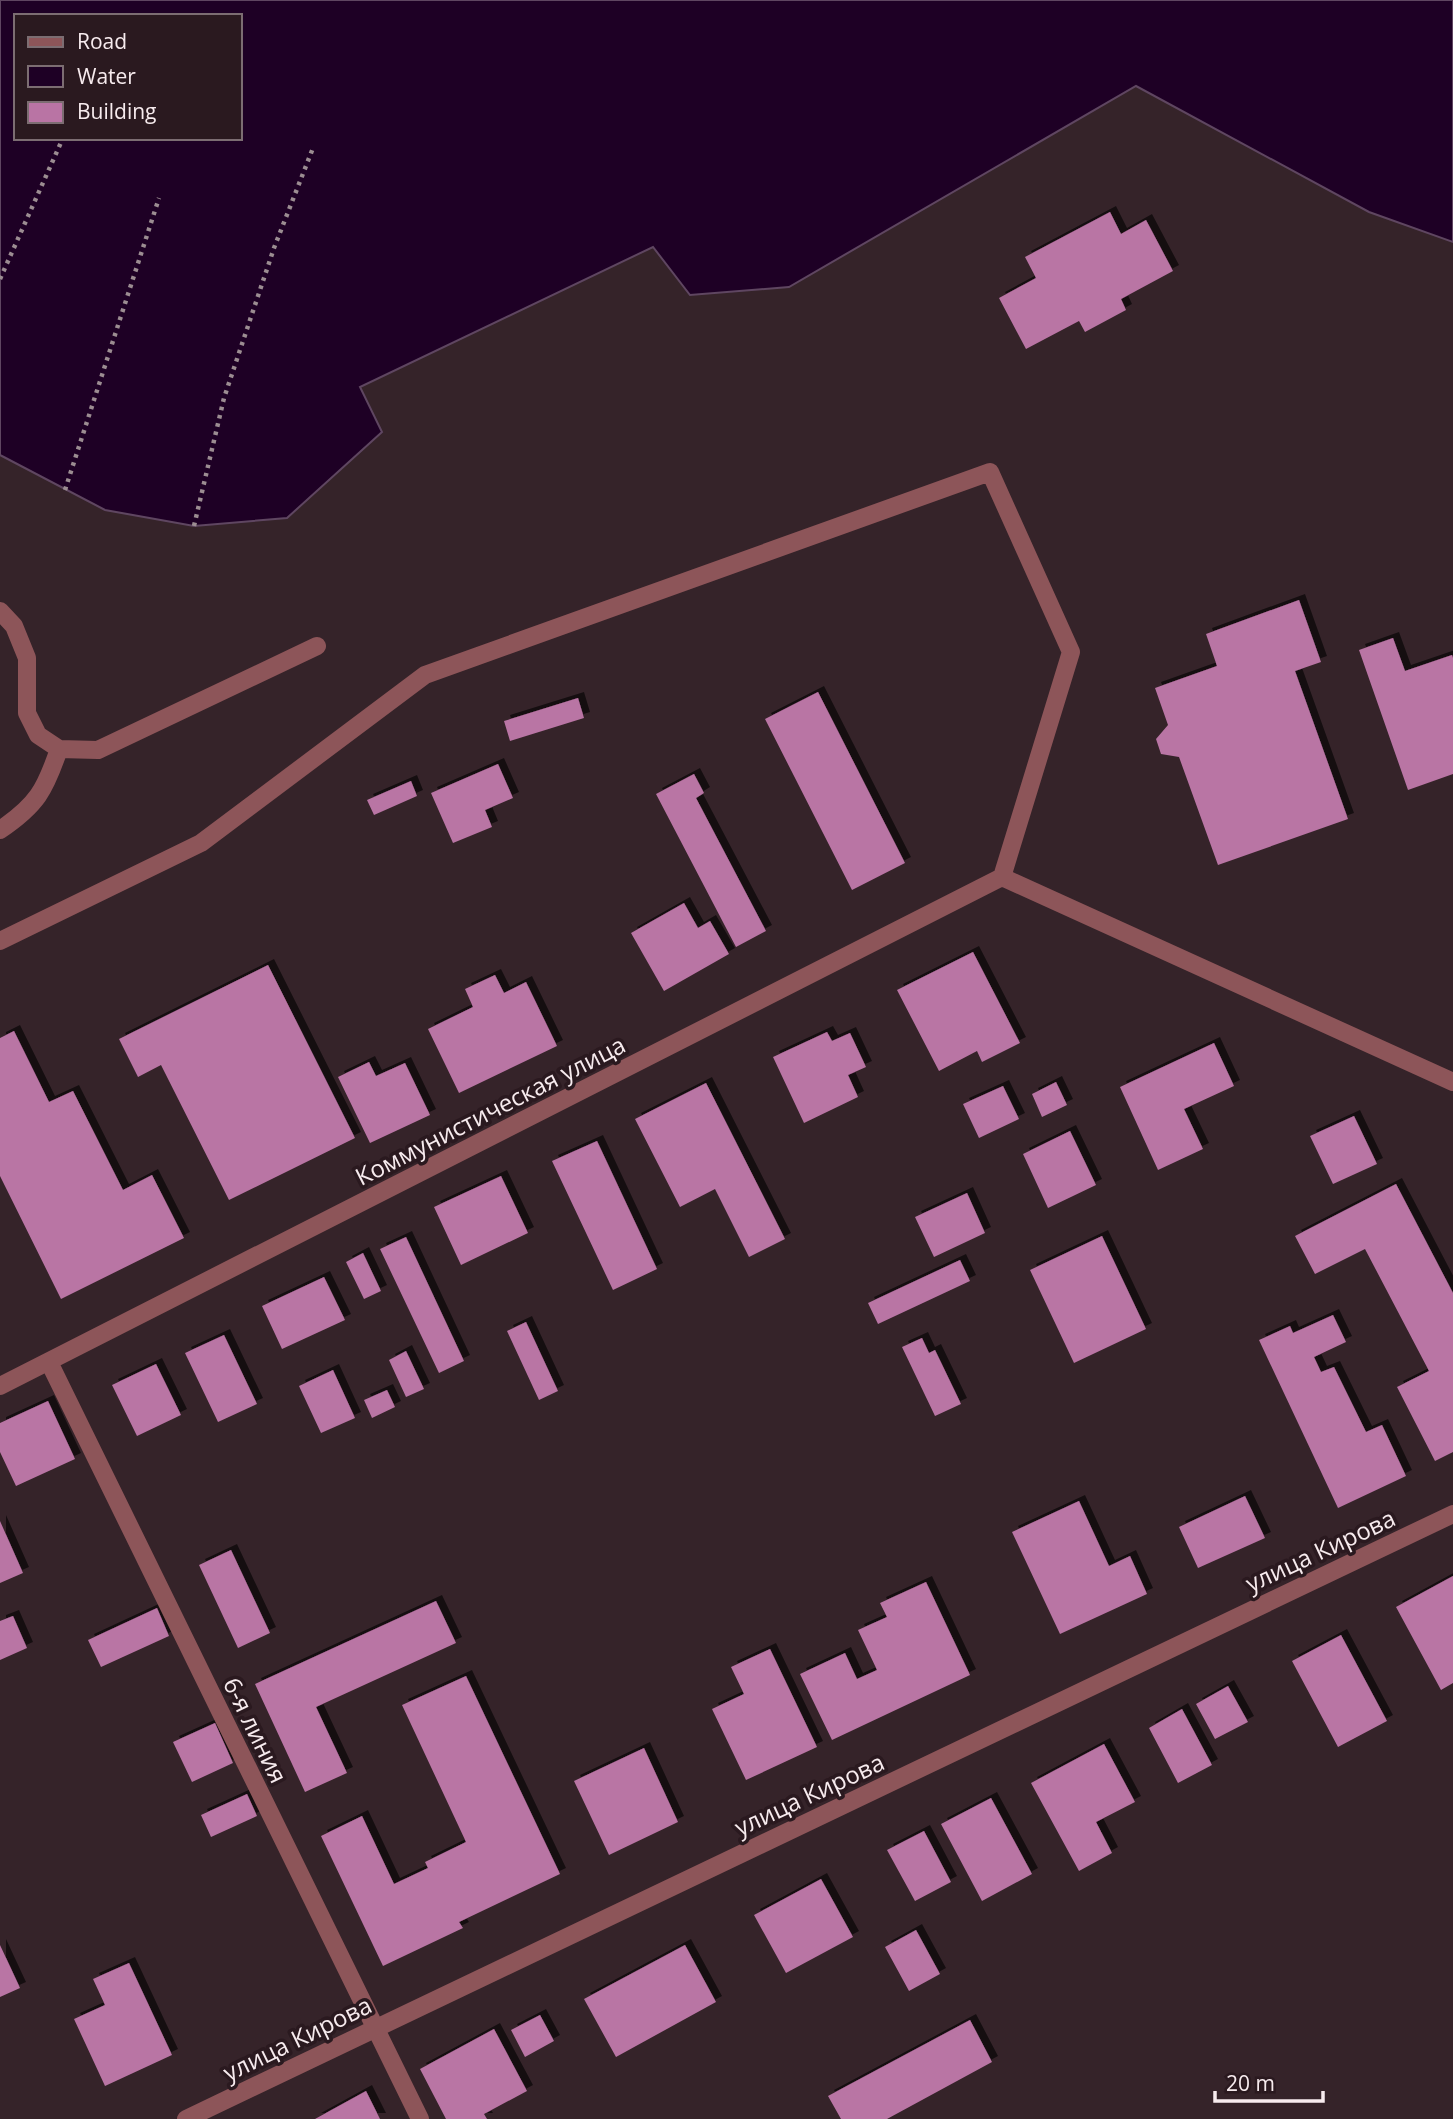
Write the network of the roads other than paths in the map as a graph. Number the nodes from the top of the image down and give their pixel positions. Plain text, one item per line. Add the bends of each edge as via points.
1 (0, 611) edge
2 (317, 646) dead end
3 (59, 749) junction
4 (0, 830) edge
5 (1002, 877) junction
6 (0, 941) edge
7 (1453, 1082) edge
8 (49, 1362) junction
9 (0, 1386) edge
10 (1453, 1514) edge
11 (375, 2028) junction
12 (186, 2119) edge
13 (420, 2119) edge

1 - 3 street via 14,626 27,658 27,713 38,735
2 - 3 street via 98,750
3 - 4 street via 47,783 26,813
5 - 6 street via 1071,652 990,471 425,675 201,843
5 - 7 street
5 - 8 street, Коммунистическая улица
8 - 9 street, Коммунистическая улица
8 - 11 street, 6-я линия
10 - 11 street, улица Кирова
11 - 12 street, улица Кирова
11 - 13 street, 6-я линия

